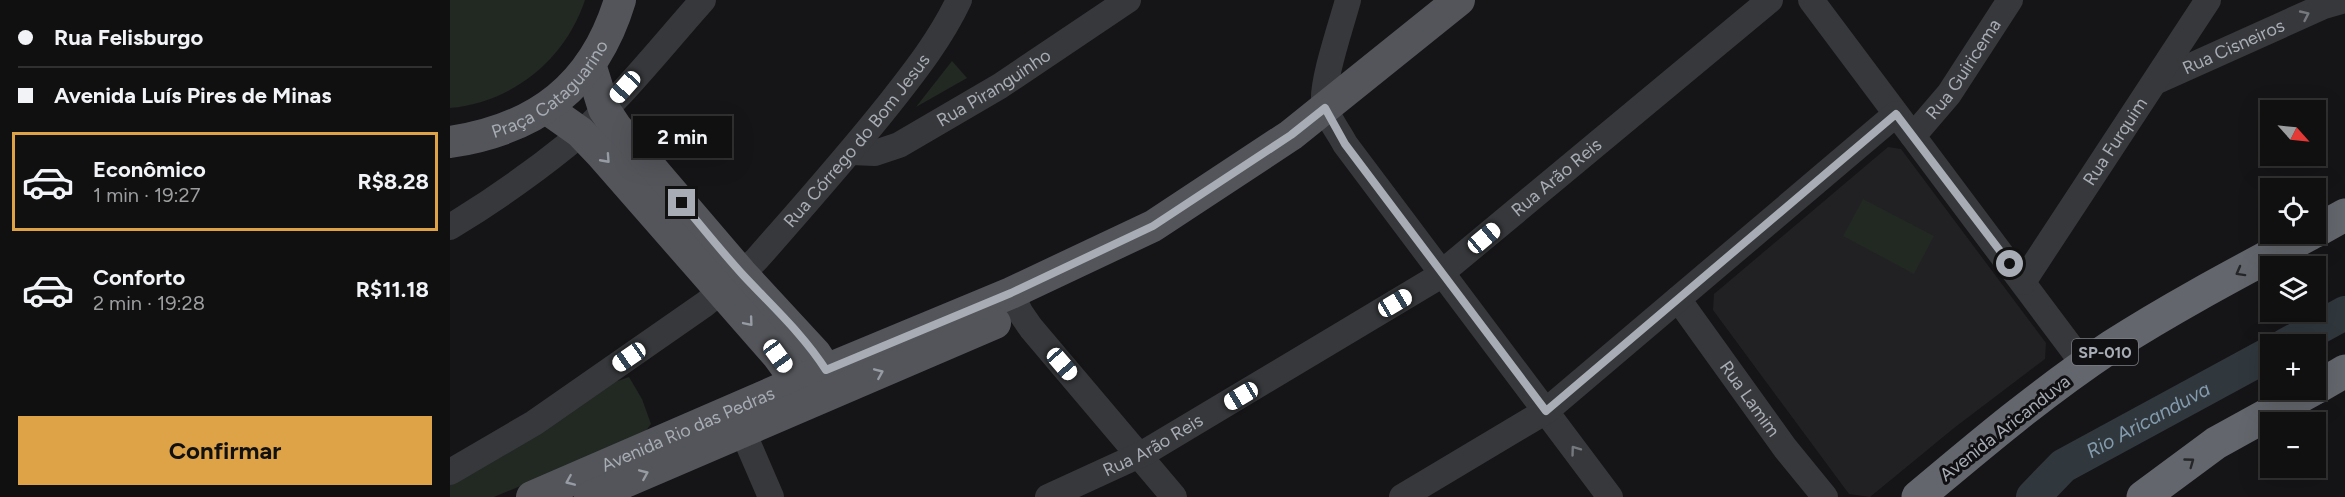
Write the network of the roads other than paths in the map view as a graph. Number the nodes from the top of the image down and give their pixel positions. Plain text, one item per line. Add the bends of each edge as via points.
1 (620, 0) edge
2 (703, 0) edge
3 (959, 0) edge
4 (1128, 0) edge
5 (1348, 0) edge
6 (1460, 0) edge
7 (1484, 0) edge
8 (1770, 0) edge
9 (1811, 0) edge
10 (2010, 0) edge
11 (2208, 0) edge
12 (2345, 0) edge
13 (590, 64) junction
14 (2156, 82) junction
15 (546, 108) junction
16 (604, 109) junction
17 (1896, 114) junction
18 (1330, 116) junction
19 (580, 132) junction
20 (1913, 136) junction
21 (450, 142) edge
22 (851, 152) junction
23 (2345, 215) edge
24 (2326, 225) edge
25 (450, 227) edge
26 (2292, 244) edge
27 (1442, 273) junction
28 (732, 282) junction
29 (2023, 282) junction
30 (1678, 298) junction
31 (1015, 303) junction
32 (2085, 366) junction
33 (2345, 371) edge
34 (832, 380) junction
35 (2326, 382) edge
36 (802, 393) junction
37 (2294, 400) edge
38 (1546, 411) junction
39 (743, 432) junction
40 (1140, 455) junction
41 (450, 471) edge
42 (532, 497) edge
43 (590, 497) edge
44 (771, 497) edge
45 (1048, 497) edge
46 (1174, 497) edge
47 (1402, 497) edge
48 (1610, 497) edge
49 (1825, 497) edge
50 (1918, 497) edge
51 (2143, 497) edge

1 - 13 main road, Praça Cataguarino via 604,42
2 - 16 street
3 - 22 street, Rua Córrego do Bom Jesus via 926,57
4 - 22 street, Rua Piranguinho via 1000,86 899,145 875,153
5 - 18 street via 1327,80 1324,100
6 - 18 main road, Avenida Rio das Pedras
7 - 18 main road, Avenida Rio das Pedras
8 - 27 street, Rua Arão Reis
9 - 17 street
10 - 20 street, Rua Guiricema via 1949,94
11 - 14 street, Rua Furquim
14 -> 12 street, Rua Cisneiros
13 - 15 main road, Praça Cataguarino
13 - 16 main road
14 - 29 street, Rua Furquim
15 - 19 main road
15 - 21 main road, Praça Cataguarino via 484,137
16 - 19 street
16 - 28 main road
17 - 20 street
17 - 30 street
18 - 27 street via 1345,144
18 - 31 main road, Avenida Rio das Pedras via 1210,214 1163,241
19 - 25 street via 500,196
19 -> 28 main road
20 - 29 street
22 - 28 street, Rua Córrego do Bom Jesus
23 - 24 highway
26 -> 32 highway, Avenida Aricanduva / SP-010 via 2189,300
27 - 38 street
27 - 40 street, Rua Arão Reis
28 - 34 main road via 784,317
28 -> 36 main road
28 - 41 street, Rua Córrego do Bom Jesus via 534,423
29 - 32 street
30 - 38 street
30 - 49 street, Rua Lamim via 1785,448
31 - 34 main road, Avenida Rio das Pedras
31 - 40 street
32 - 50 highway, Avenida Aricanduva / SP-010
33 - 35 highway
34 - 36 main road, Avenida Rio das Pedras
36 - 39 main road, Avenida Rio das Pedras
36 -> 42 main road, Avenida Rio das Pedras
51 -> 37 highway via 2216,443
38 - 47 street
48 -> 38 street
43 -> 39 main road, Avenida Rio das Pedras
39 - 44 street
40 - 45 street, Rua Arão Reis
40 - 46 street

